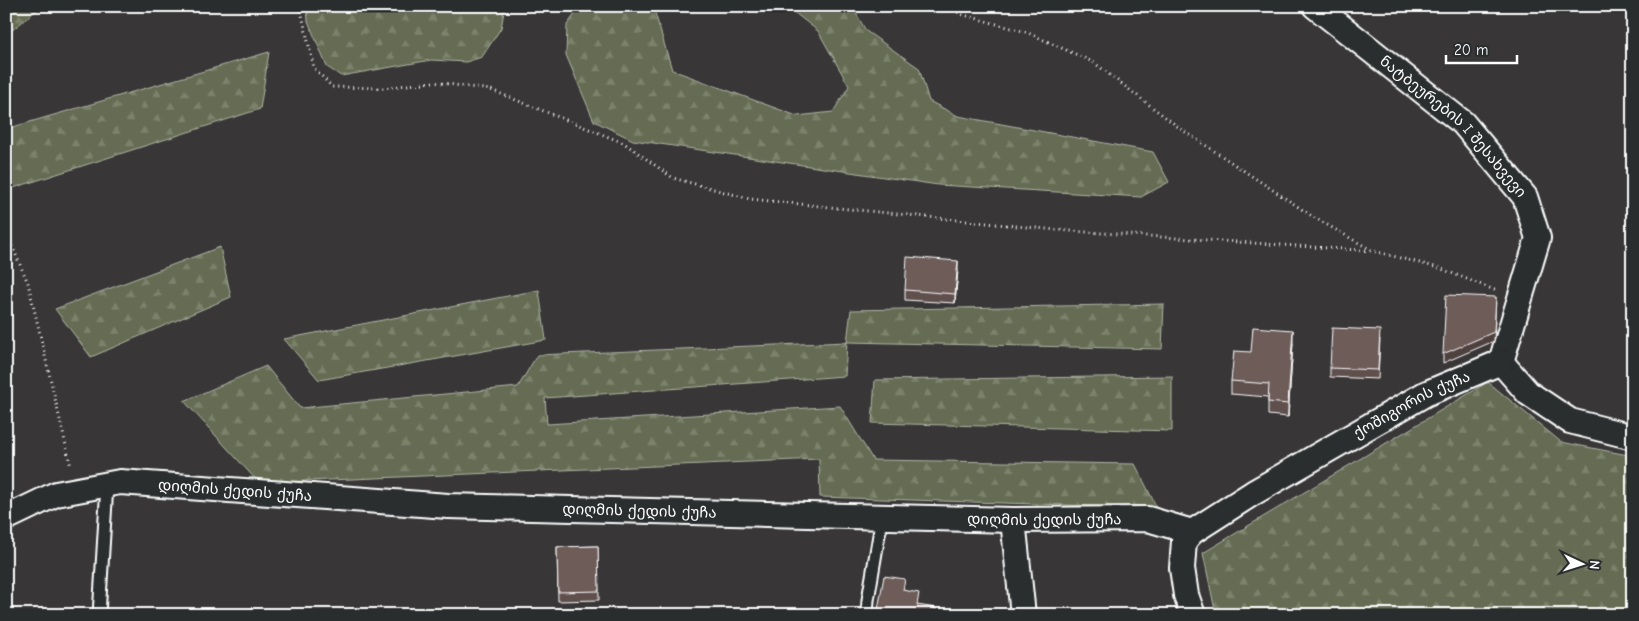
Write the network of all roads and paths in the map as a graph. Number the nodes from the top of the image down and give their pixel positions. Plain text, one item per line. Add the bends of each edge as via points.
1 (300, 6) edge
2 (950, 6) edge
3 (1315, 6) edge
4 (6, 232) edge
5 (1373, 251) junction
6 (1504, 294) dead end
7 (1501, 362) junction
8 (1633, 437) edge
9 (107, 484) junction
10 (76, 490) junction
11 (882, 517) junction
12 (6, 518) edge
13 (1012, 520) junction
14 (1192, 532) junction
15 (98, 615) edge
16 (867, 615) edge
17 (1023, 615) edge
18 (1193, 615) edge

1 - 5 path via 314,68 332,87 383,88 433,82 491,90 624,143 673,178 750,199 1056,230
2 - 5 path via 960,14 1026,32 1093,62 1181,129 1315,218
3 - 7 street, ნატბეურების I შესახვევი via 1463,124 1525,197 1538,238
4 - 10 path via 28,283
5 - 6 path via 1439,268
7 - 8 street via 1528,393 1570,420
7 - 14 street, ქოშიგორის ქუჩა via 1425,394
9 - 10 street, დიღმის ქედის ქუჩა
9 - 11 street, დიღმის ქედის ქუჩა via 120,482 448,506
9 - 15 lane
10 - 12 street, დიღმის ქედის ქუჩა via 56,494
11 - 13 street, დიღმის ქედის ქუჩა
11 - 16 lane
13 - 14 street, დიღმის ქედის ქუჩა via 1148,519
13 - 17 street
14 - 18 street via 1184,541 1182,568

